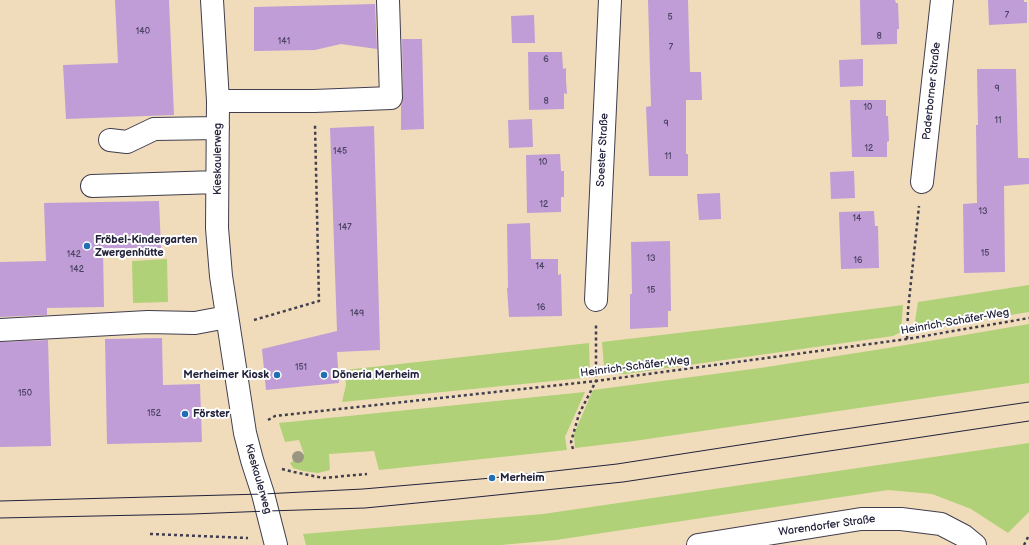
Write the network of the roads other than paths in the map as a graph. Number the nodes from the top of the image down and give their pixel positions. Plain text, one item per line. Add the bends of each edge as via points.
1 (212, 0) edge
2 (388, 0) edge
3 (610, 0) edge
4 (942, 0) edge
5 (218, 101) junction
6 (218, 128) junction
7 (110, 140) dead end
8 (217, 182) junction
9 (922, 182) road end
10 (92, 186) dead end
11 (596, 300) road end
12 (228, 322) junction
13 (0, 330) edge
14 (276, 542) edge
15 (698, 545) edge
16 (975, 545) edge

1 - 5 street, Kieskaulerweg
2 - 5 street via 391,98
3 - 11 street, Soester Straße
4 - 9 street, Paderborner Straße
5 - 6 street, Kieskaulerweg
6 - 7 street via 154,129 127,142
6 - 8 street, Kieskaulerweg
8 - 10 street
8 - 12 street, Kieskaulerweg via 217,228
12 - 13 street via 148,322
12 - 14 street, Kieskaulerweg via 245,433
15 - 16 street, Warendorfer Straße via 861,519 901,519 941,524

